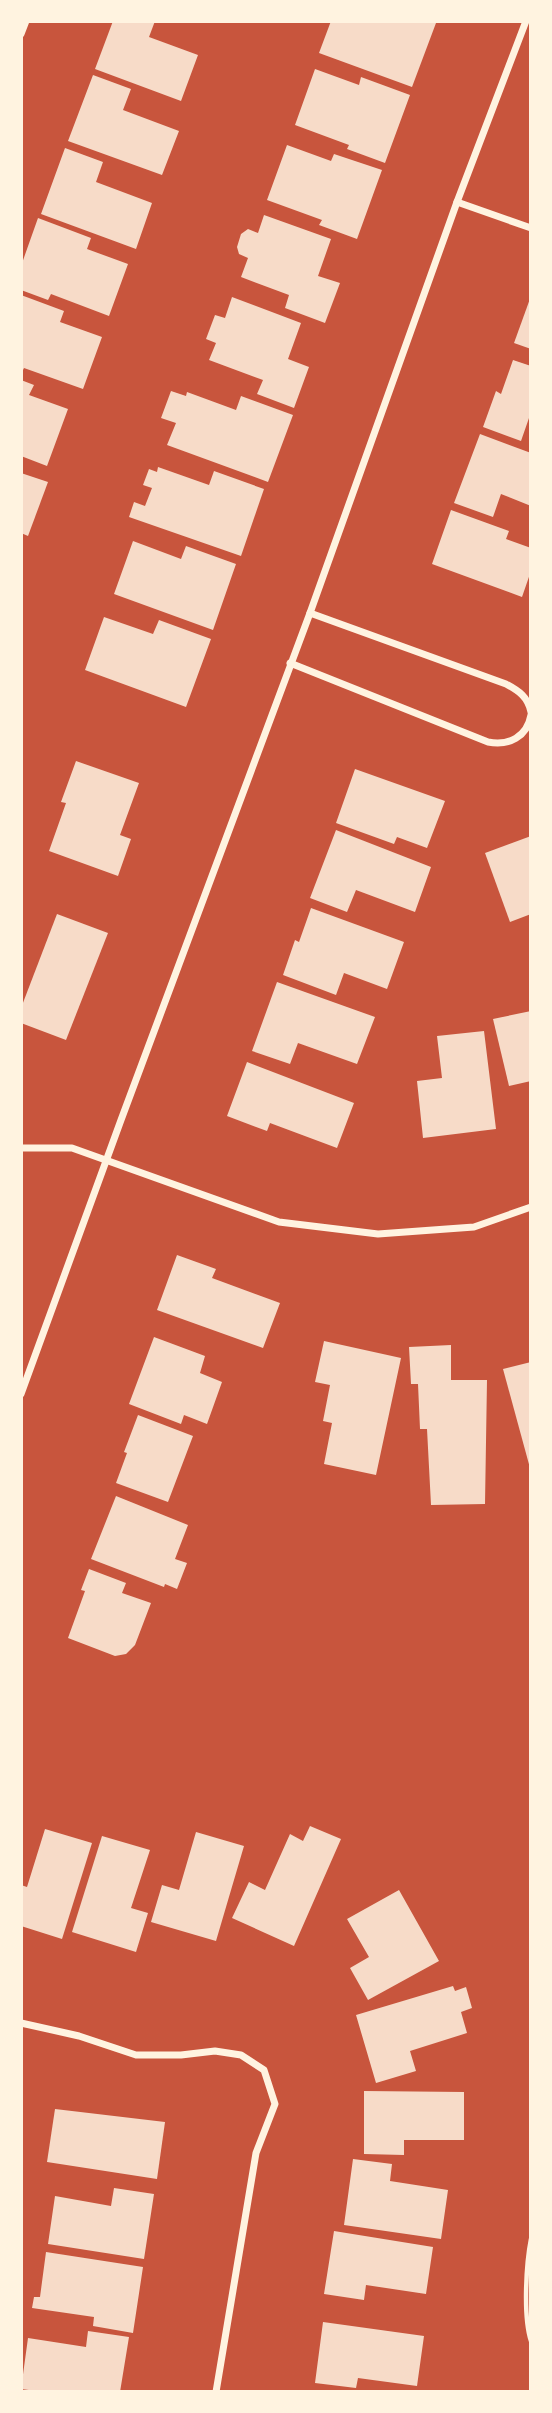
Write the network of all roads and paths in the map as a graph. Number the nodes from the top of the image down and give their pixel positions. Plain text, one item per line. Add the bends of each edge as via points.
1 (26, 21) edge
2 (526, 21) edge
3 (21, 34) edge
4 (457, 202) junction
5 (531, 228) edge
6 (310, 613) junction
7 (290, 663) junction
8 (531, 713) edge
9 (21, 1148) edge
10 (106, 1161) junction
11 (531, 1207) edge
12 (21, 1394) edge
13 (21, 2024) edge
14 (531, 2239) edge
15 (531, 2341) edge
16 (216, 2392) edge

1 - 3 street
2 - 4 street
4 - 5 street
4 - 6 street
6 - 7 street
6 - 8 street via 506,684 527,699
7 - 8 street via 488,742 521,736
7 - 10 street
9 - 10 street via 72,1148
10 - 11 street via 279,1222 378,1234 474,1227
10 - 12 street
13 - 16 street via 79,2036 136,2055 215,2051 241,2055 264,2070 275,2104 256,2153
14 - 15 path via 527,2257

